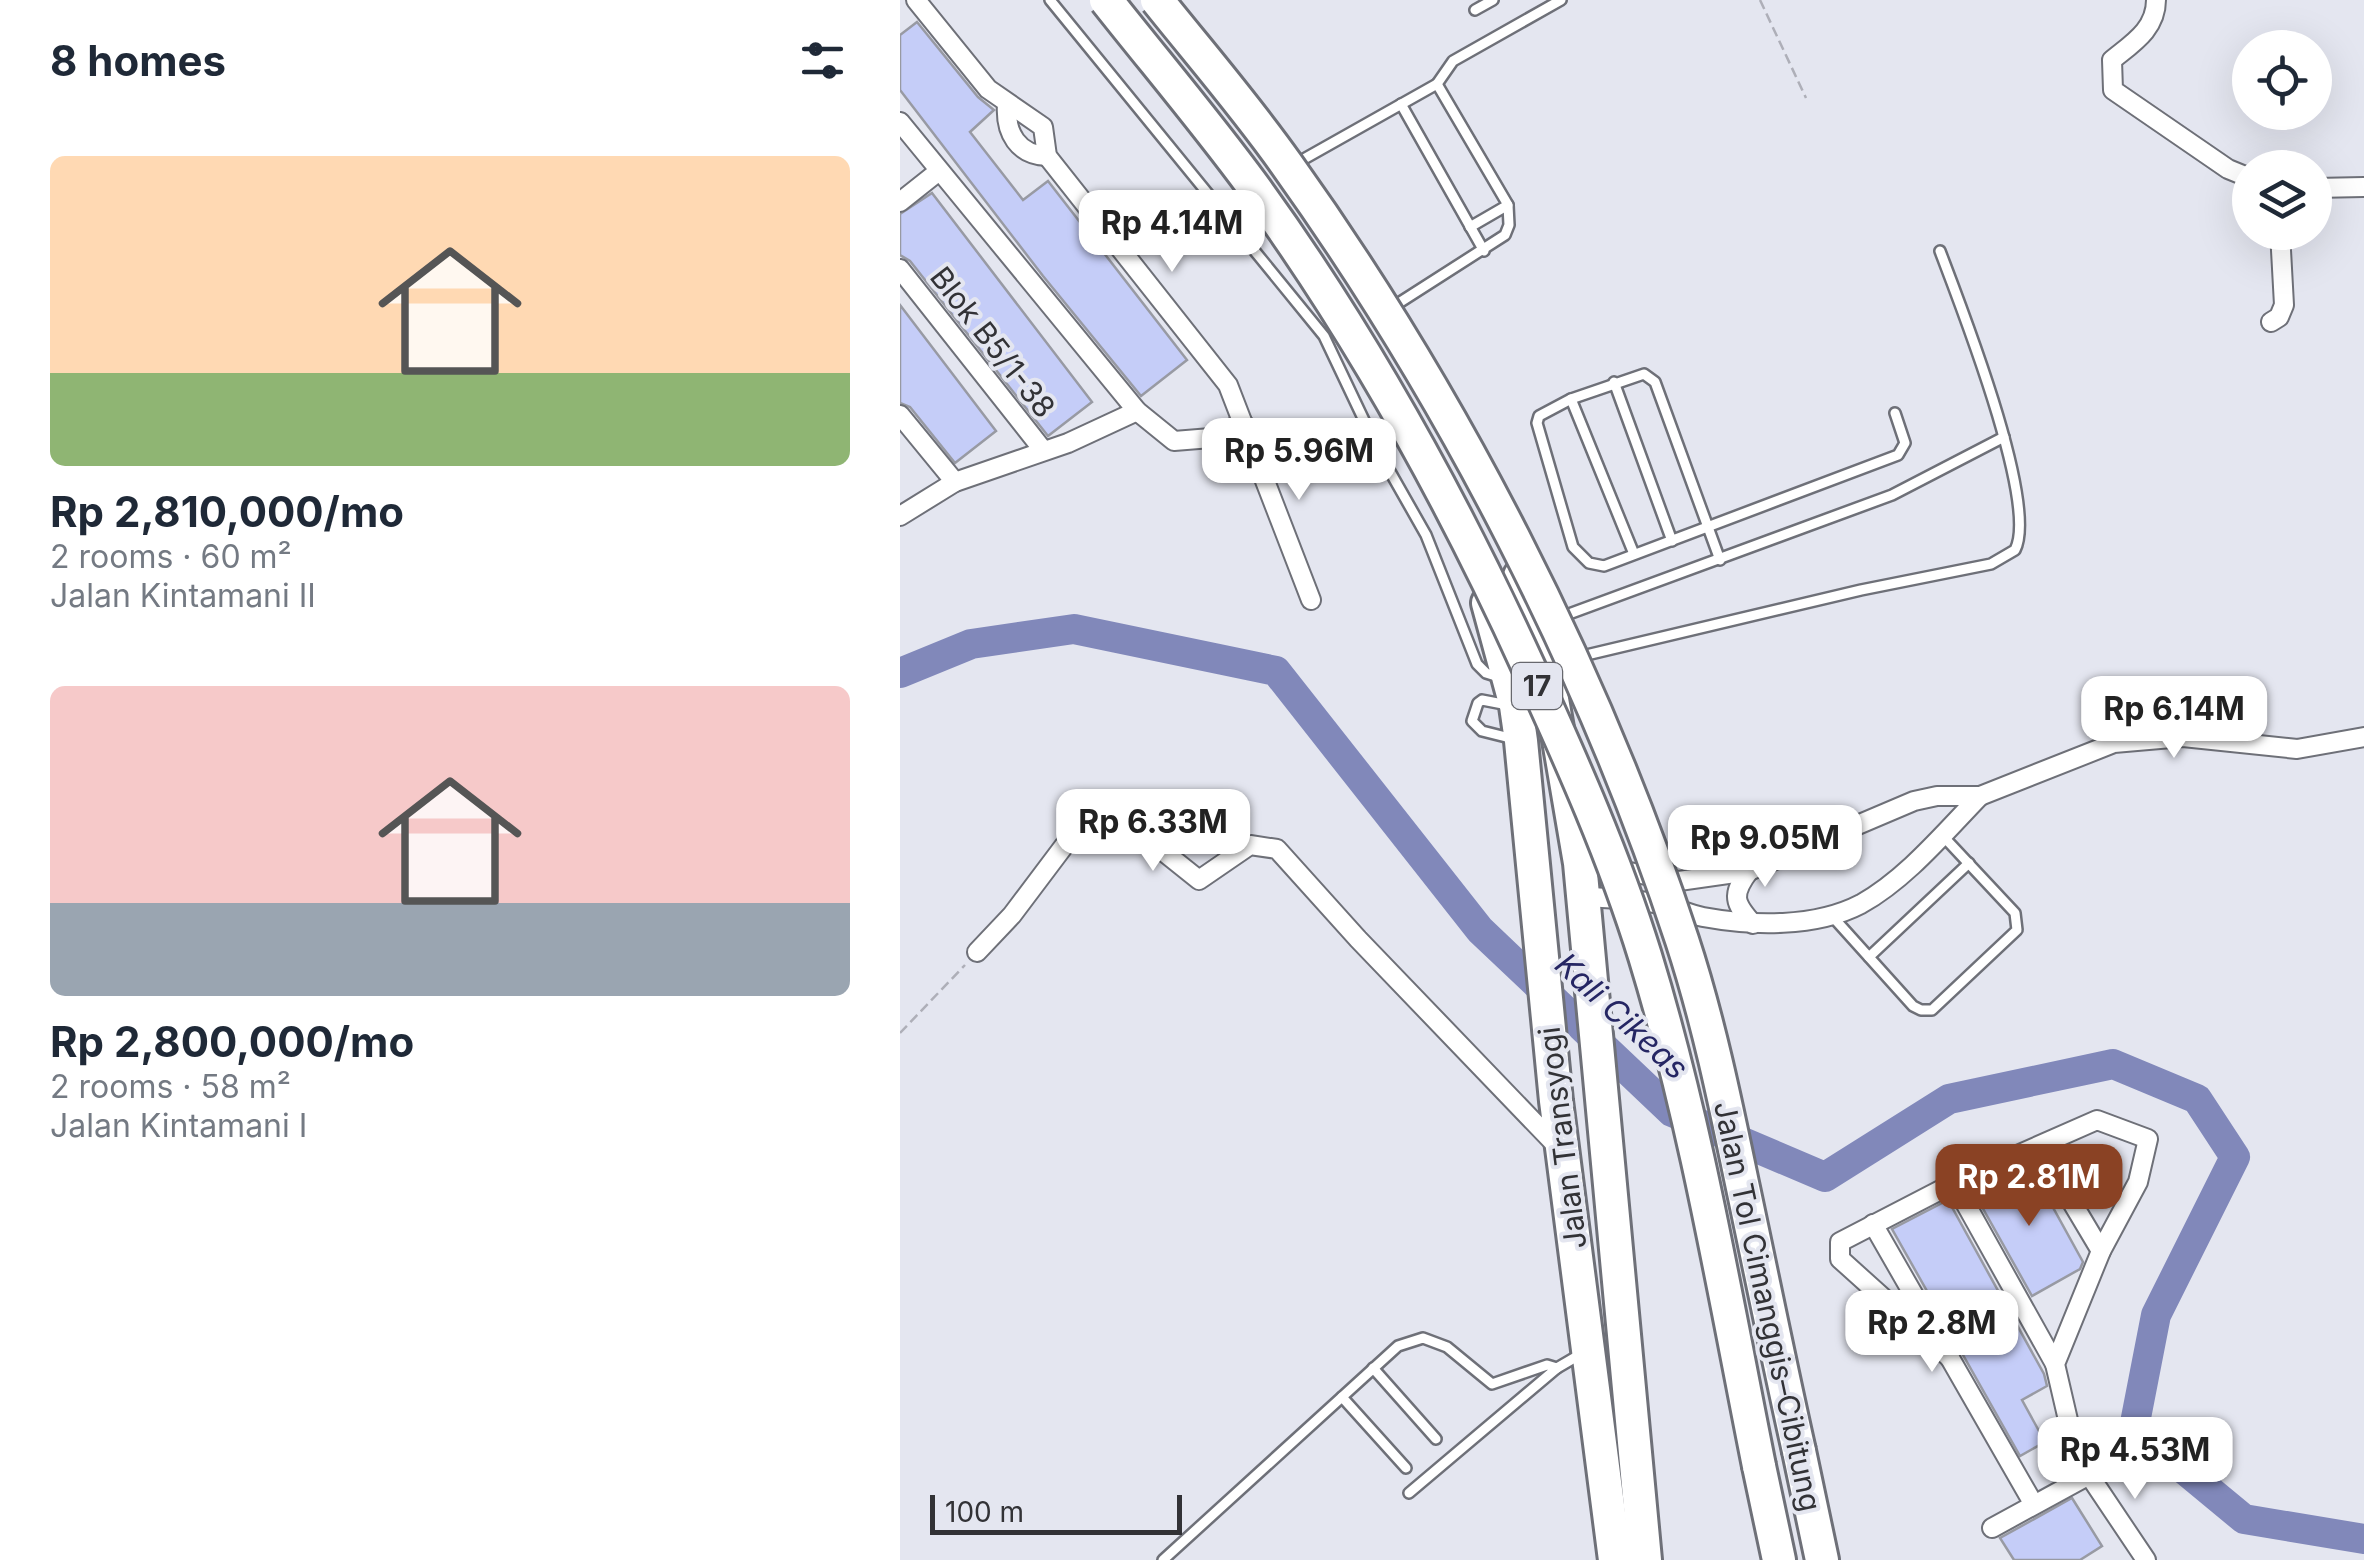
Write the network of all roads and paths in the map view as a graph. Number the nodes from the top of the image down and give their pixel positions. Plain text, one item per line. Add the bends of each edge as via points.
1 (916, 0) edge
2 (1050, 0) edge
3 (1102, 0) edge
4 (1158, 0) edge
5 (1493, 0) edge
6 (1560, 0) edge
7 (1760, 0) edge
8 (2156, 0) edge
9 (1475, 10) dead end
10 (1438, 84) junction
11 (1806, 98) dead end
12 (1401, 104) junction
13 (1008, 105) junction
14 (900, 122) edge
15 (1048, 156) junction
16 (1291, 166) junction
17 (939, 171) junction
18 (2232, 171) edge
19 (2364, 187) edge
20 (2332, 188) edge
21 (1257, 200) junction
22 (900, 202) edge
23 (1508, 205) junction
24 (1231, 222) junction
25 (1470, 228) junction
26 (1484, 250) junction
27 (2281, 250) edge
28 (1940, 251) dead end
29 (900, 269) edge
30 (1392, 308) junction
31 (2271, 322) dead end
32 (1614, 382) junction
33 (1571, 399) junction
34 (1136, 411) junction
35 (1895, 413) dead end
36 (900, 414) edge
37 (1243, 422) junction
38 (2004, 437) junction
39 (1043, 450) junction
40 (954, 482) junction
41 (900, 516) edge
42 (1709, 527) junction
43 (1672, 541) junction
44 (1634, 554) junction
45 (1720, 560) junction
46 (1311, 600) dead end
47 (1537, 626) junction
48 (1546, 664) junction
49 (1513, 693) junction
50 (2364, 737) edge
51 (1521, 740) junction
52 (1980, 796) junction
53 (1942, 834) junction
54 (1580, 863) junction
55 (1968, 863) junction
56 (1749, 871) junction
57 (1584, 908) junction
58 (1830, 914) junction
59 (1754, 924) junction
60 (978, 952) joint
61 (1869, 957) junction
62 (900, 1032) edge
63 (2038, 1147) junction
64 (1564, 1152) junction
65 (1954, 1183) junction
66 (1873, 1224) junction
67 (2101, 1251) junction
68 (1588, 1350) junction
69 (1950, 1358) junction
70 (2055, 1364) junction
71 (1373, 1368) junction
72 (1557, 1368) junction
73 (1342, 1397) junction
74 (1436, 1439) dead end
75 (1413, 1475) junction
76 (2089, 1475) junction
77 (1409, 1492) dead end
78 (2033, 1503) junction
79 (1992, 1528) dead end
80 (1163, 1560) edge
81 (1616, 1560) edge
82 (1645, 1560) edge
83 (1779, 1560) edge
84 (1822, 1560) edge
85 (2144, 1560) edge

1 - 13 street
2 - 24 lane
3 - 21 highway, Jalan Transyogi
3 - 83 highway, Jalan Tol Cimanggis–Cibitung / 17, bridge via 1254,187 1371,366 1475,550 1565,747 1644,954 1678,1076
4 - 16 highway, Jalan Transyogi
4 - 84 highway, Jalan Tol Cimanggis–Cibitung / 17, bridge via 1286,163 1406,344 1511,532 1602,731 1683,942 1718,1066
5 - 9 lane
6 - 10 lane via 1453,61
7 - 11 path
8 - 18 street via 2144,33 2112,60 2112,90
10 - 12 lane
10 - 23 lane
12 - 16 lane
12 - 25 lane
13 - 15 street via 1043,127
13 - 15 street via 1014,142
14 - 17 street
15 - 37 street via 1228,385
16 - 30 highway, Jalan Transyogi
17 - 22 street
17 - 34 street
19 - 20 street
21 - 24 lane
21 - 49 highway, Jalan Transyogi via 1405,393 1431,441 1478,567
23 - 25 lane
23 - 26 lane via 1504,235
24 - 49 lane via 1332,348 1426,534 1478,664
25 - 26 lane
26 - 30 lane
27 - 31 street via 2284,305
28 - 38 lane
29 - 39 street, Blok B5/1-38
30 - 47 highway, Jalan Transyogi via 1442,384 1489,481
32 - 33 lane
32 - 42 lane via 1644,374 1655,382
32 - 43 lane
33 - 44 lane
33 - 44 lane via 1537,423 1572,547 1594,565
34 - 37 street via 1174,441 1211,438
34 - 39 street
35 - 42 lane via 1905,443 1898,455
36 - 40 street
37 - 46 street
38 - 45 lane via 1892,495
38 - 48 lane via 2021,531 2005,558
39 - 40 street
40 - 41 street
42 - 43 lane
42 - 45 lane
43 - 44 lane
45 - 47 lane
47 - 48 highway, Jalan Transyogi
48 - 54 highway, Jalan Transyogi
49 - 51 highway, Jalan Transyogi
49 - 51 lane via 1482,700 1472,721 1482,732
50 - 52 street via 2297,749 2182,737 2114,743
51 - 64 highway, Jalan Transyogi
52 - 53 street
52 - 56 street via 1914,801
53 - 55 lane
53 - 58 street via 1884,888
54 - 56 street via 1679,881
54 - 57 highway, Jalan Transyogi
55 - 61 lane
55 - 61 lane via 2019,924 1943,1002 1932,1010 1913,1006
56 - 59 street via 1736,896
57 - 59 street via 1659,904
57 - 82 highway, Jalan Transyogi
58 - 59 street
58 - 61 lane
60 - 62 path
60 - 64 street via 1079,826 1110,814 1198,880 1250,845 1277,849
63 - 65 street
63 - 67 street
63 - 67 street via 2096,1120 2148,1140 2138,1182
64 - 68 highway, Jalan Transyogi
65 - 66 street
65 - 70 street
66 - 69 street
66 - 69 street via 1840,1242 1840,1259
67 - 70 street
68 - 72 lane
68 - 81 highway, Jalan Transyogi
69 - 78 street
70 - 76 street
71 - 72 lane via 1398,1346 1423,1338 1447,1347 1492,1384 1547,1365
71 - 73 lane
71 - 74 lane
72 - 75 lane
73 - 75 lane
73 - 80 lane
75 - 77 lane
76 - 78 street
76 - 85 street
78 - 79 street

